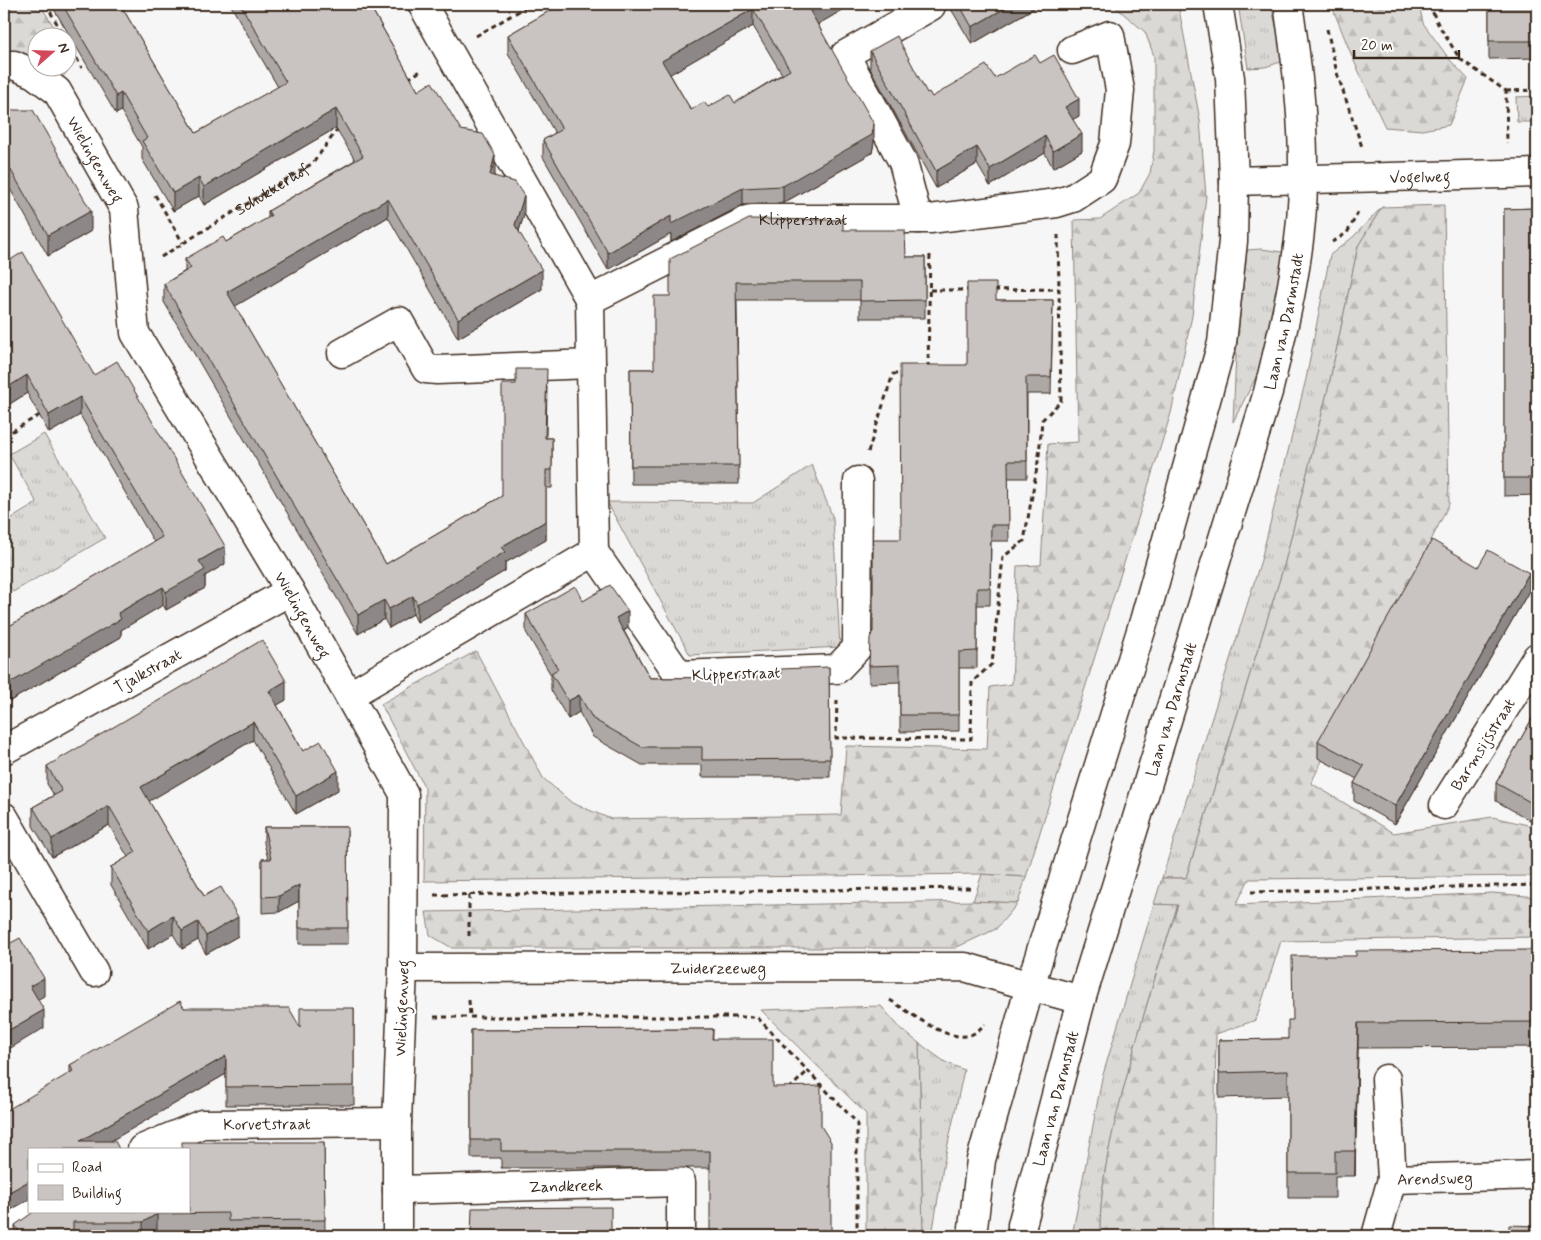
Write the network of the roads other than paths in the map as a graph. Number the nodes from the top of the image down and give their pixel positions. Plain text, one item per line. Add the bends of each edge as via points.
1 (422, 4) edge
2 (1218, 4) edge
3 (1288, 4) edge
4 (931, 6) dead end
5 (1072, 50) dead end
6 (4, 65) edge
7 (1537, 173) edge
8 (1303, 179) junction
9 (1234, 181) junction
10 (924, 219) junction
11 (590, 300) junction
12 (342, 353) dead end
13 (591, 364) junction
14 (858, 481) road end
15 (594, 552) junction
16 (290, 591) junction
17 (1537, 657) edge
18 (350, 695) junction
19 (4, 750) edge
20 (1444, 805) dead end
21 (4, 817) edge
22 (403, 968) junction
23 (94, 972) dead end
24 (1030, 986) junction
25 (1081, 1000) junction
26 (1386, 1079) dead end
27 (397, 1122) junction
28 (144, 1148) edge
29 (1537, 1175) edge
30 (1392, 1179) junction
31 (397, 1190) junction
32 (35, 1212) edge
33 (6, 1230) dead end
34 (397, 1236) edge
35 (681, 1236) edge
36 (972, 1236) edge
37 (1022, 1236) edge
38 (1376, 1236) edge

1 - 11 street
2 - 9 street via 1230,78
3 - 8 street, Laan van Darmstadt via 1299,75
4 - 10 street via 846,55 903,162
5 - 10 street, Klipperstraat via 1110,35 1120,90 1115,144 1102,179 1073,198 1057,203
6 - 16 street, Wielingenweg via 14,65 34,74 57,91 124,208 135,332
7 - 8 street, Vogelweg
8 - 9 street
8 - 25 street, Laan van Darmstadt via 1298,245 1268,392
9 - 24 street via 1233,241 1222,343 1144,621
10 - 11 street, Klipperstraat via 750,219
11 - 13 street
12 - 13 street via 399,321 426,369
13 - 15 street
14 - 15 street, Klipperstraat via 857,648 837,669 679,675
15 - 18 street
16 - 18 street, Wielingenweg
16 - 19 street, Tjalkstraat
17 - 20 street, Barmsijsstraat
18 - 22 street, Wielingenweg via 404,794
21 - 23 street
22 - 24 street, Zuiderzeeweg via 965,967
22 - 27 street, Wielingenweg
24 - 25 street, Zuiderzeeweg
24 - 36 street via 981,1160
25 - 37 street, Laan van Darmstadt via 1022,1225
26 - 30 street
27 - 28 street, Korvetstraat via 202,1124
27 - 31 street, Wielingenweg
29 - 30 street, Arendsweg
30 - 38 street, Arendsweg
31 - 34 street, Wielingenweg
31 - 35 street, Zandkreek via 681,1182
32 - 33 street

